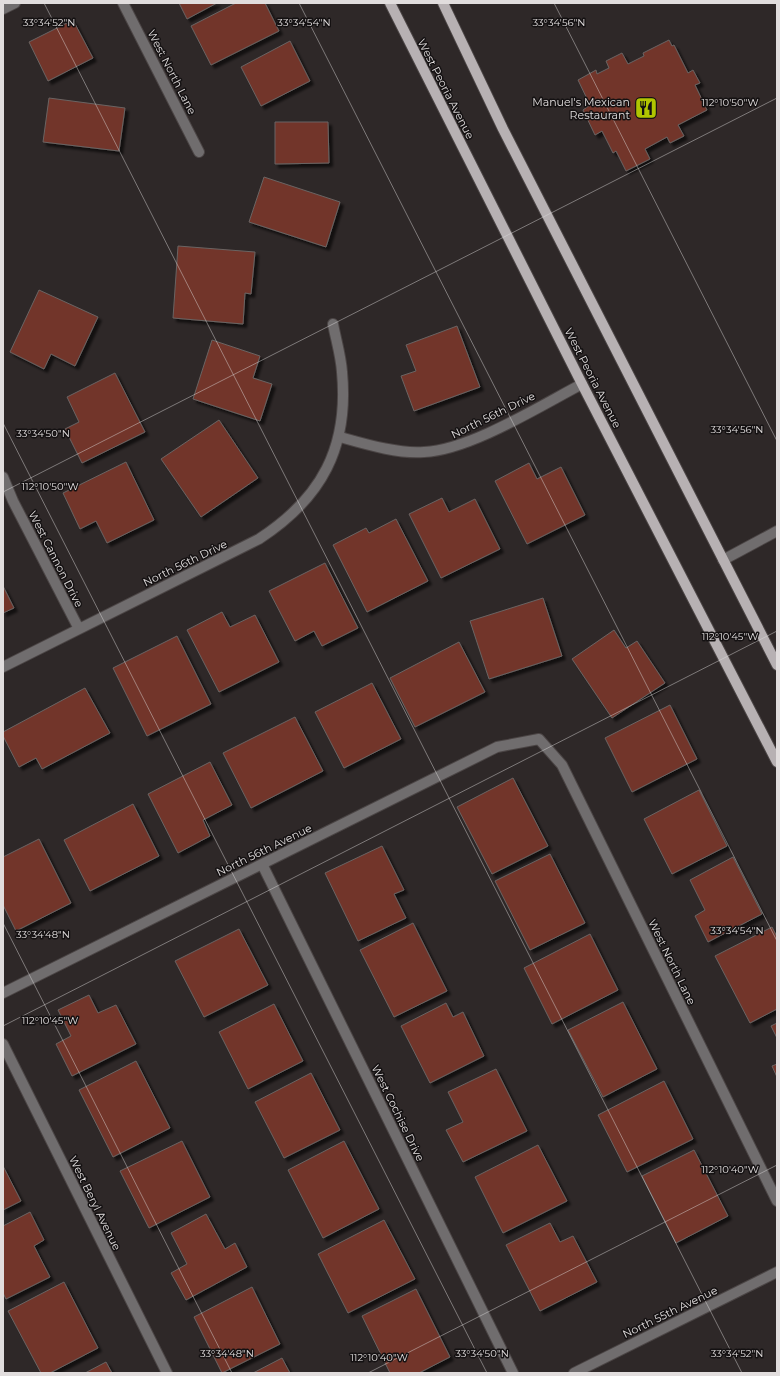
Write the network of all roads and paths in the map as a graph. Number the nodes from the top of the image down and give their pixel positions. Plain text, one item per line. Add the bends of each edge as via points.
1 (15, 3) edge
2 (123, 3) edge
3 (390, 3) edge
4 (443, 3) edge
5 (3, 9) edge
6 (199, 152) dead end
7 (332, 324) dead end
8 (582, 384) junction
9 (340, 438) junction
10 (3, 477) edge
11 (777, 531) edge
12 (723, 560) junction
13 (78, 629) junction
14 (777, 665) edge
15 (3, 667) edge
16 (539, 739) joint
17 (777, 762) edge
18 (262, 864) junction
19 (3, 993) edge
20 (3, 1044) edge
21 (777, 1201) edge
22 (777, 1272) edge
23 (166, 1373) edge
24 (513, 1373) edge
25 (574, 1373) edge

1 - 5 street
2 - 6 street, West North Lane
3 - 8 main road, West Peoria Avenue
4 - 12 main road via 503,129
7 - 9 street, North 56th Drive via 342,371 344,408
8 - 9 street, North 56th Drive via 506,424 450,449 423,452
8 - 17 main road, West Peoria Avenue
9 - 13 street, North 56th Drive via 328,468 313,490 278,527 231,554
10 - 13 street, West Cannon Drive
11 - 12 street
12 - 14 main road
13 - 15 street, North 56th Drive
16 - 18 street, North 56th Avenue via 497,747
16 - 21 street, West North Lane via 562,765
18 - 19 street, North 56th Avenue
18 - 24 street, West Cochise Drive
20 - 23 street, West Beryl Avenue
22 - 25 street, North 55th Avenue

